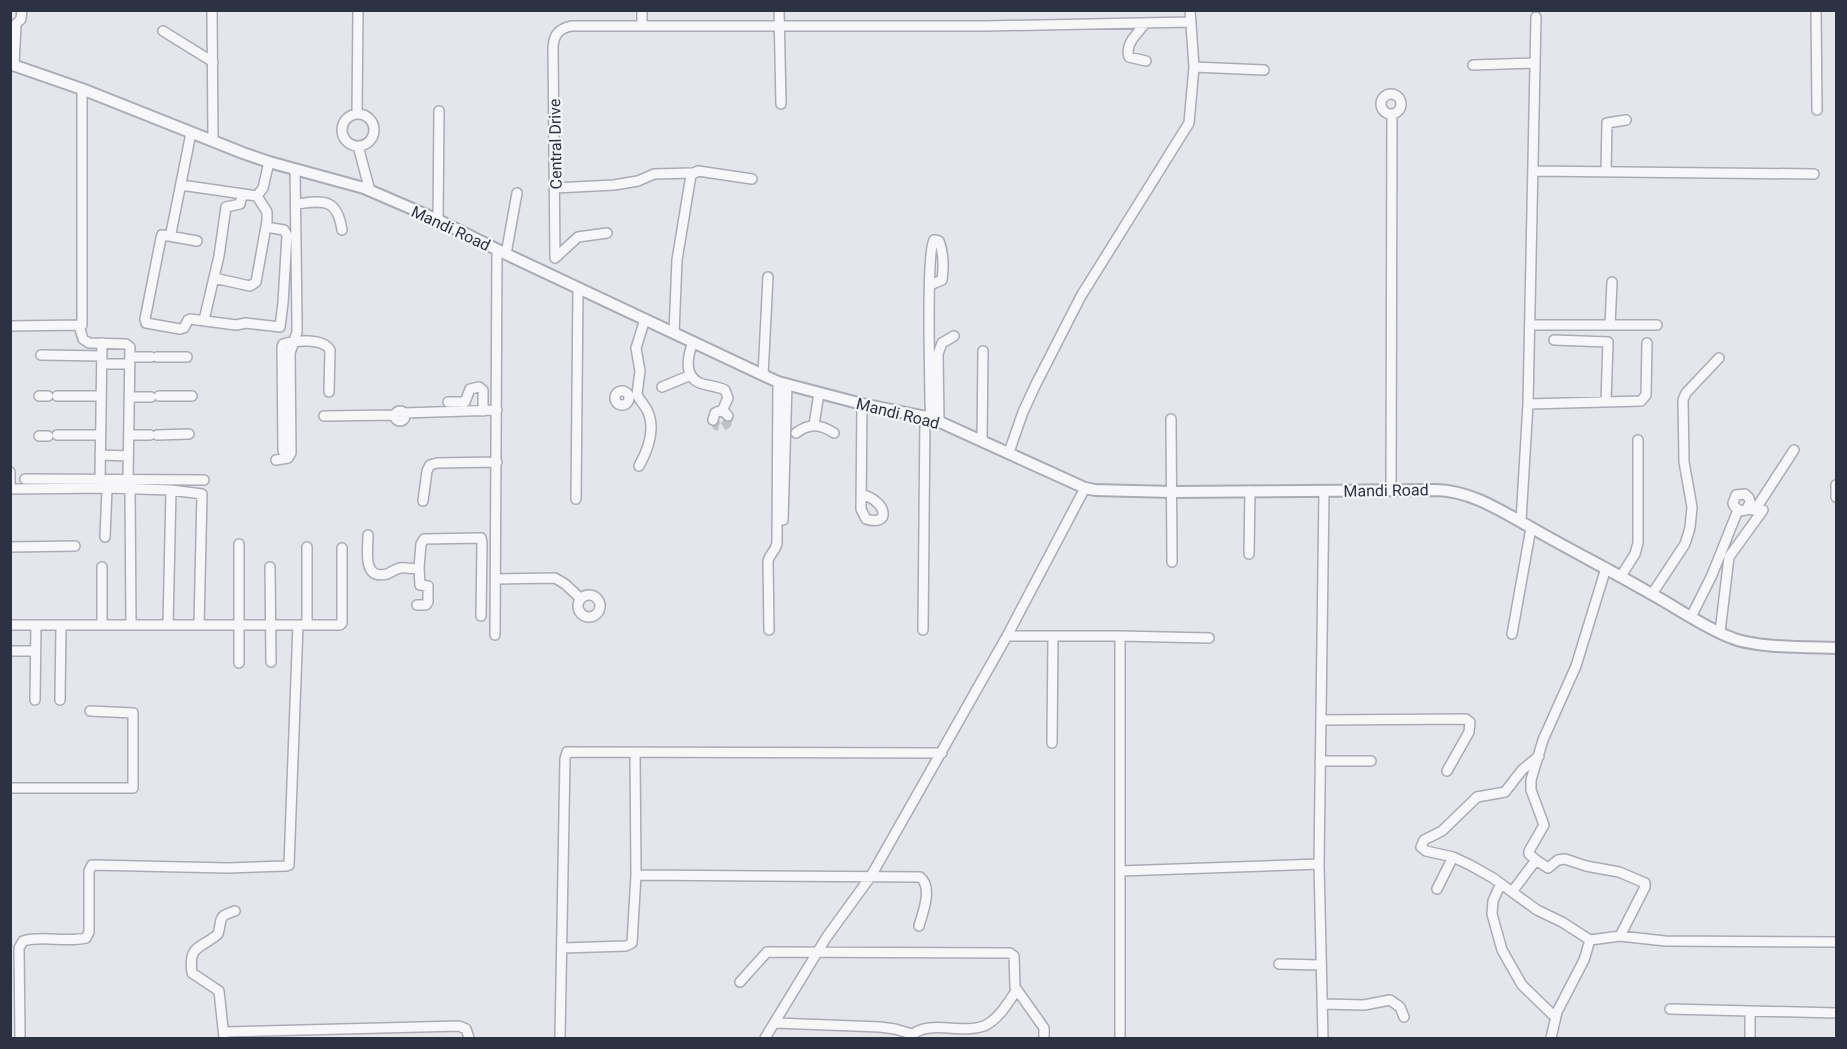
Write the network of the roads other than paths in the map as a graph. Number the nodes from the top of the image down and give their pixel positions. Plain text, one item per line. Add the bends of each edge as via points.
1 (22, 10) edge
2 (212, 10) edge
3 (642, 10) edge
4 (779, 10) edge
5 (1190, 10) edge
6 (1816, 10) edge
7 (358, 11) edge
8 (1536, 17) dead end
9 (1190, 22) junction
10 (1144, 25) junction
11 (642, 26) junction
12 (779, 26) junction
13 (163, 31) dead end
14 (1146, 61) dead end
15 (213, 62) junction
16 (1535, 63) junction
17 (12, 64) edge
18 (1473, 65) dead end
19 (1194, 67) junction
20 (1264, 69) dead end
21 (82, 89) junction
22 (781, 104) dead end
23 (1817, 110) dead end
24 (439, 111) dead end
25 (357, 114) junction
26 (1392, 114) dead end
27 (1626, 120) dead end
28 (191, 133) junction
29 (213, 140) junction
30 (358, 146) junction
31 (269, 162) junction
32 (295, 169) junction
33 (1533, 171) junction
34 (1606, 172) junction
35 (693, 173) junction
36 (1814, 174) dead end
37 (752, 179) dead end
38 (181, 185) junction
39 (555, 188) junction
40 (370, 191) junction
41 (517, 193) dead end
42 (242, 195) junction
43 (257, 196) junction
44 (296, 204) junction
45 (438, 220) junction
46 (266, 227) junction
47 (342, 230) dead end
48 (607, 233) dead end
49 (169, 236) junction
50 (197, 242) dead end
51 (502, 252) junction
52 (768, 277) dead end
53 (214, 278) junction
54 (1612, 282) dead end
55 (930, 285) dead end
56 (578, 289) junction
57 (645, 319) junction
58 (204, 320) junction
59 (1530, 325) junction
60 (1610, 325) junction
61 (1657, 325) dead end
62 (10, 327) edge
63 (81, 327) junction
64 (10, 331) edge
65 (674, 333) junction
66 (954, 336) dead end
67 (1554, 340) dead end
68 (293, 342) junction
69 (693, 342) junction
70 (102, 343) junction
71 (1647, 343) dead end
72 (982, 351) dead end
73 (41, 355) dead end
74 (187, 357) dead end
75 (1719, 358) dead end
76 (102, 360) junction
77 (130, 361) junction
78 (691, 375) junction
79 (763, 375) junction
80 (782, 383) junction
81 (662, 387) dead end
82 (329, 392) dead end
83 (819, 393) junction
84 (48, 396) dead end
85 (101, 396) junction
86 (192, 396) dead end
87 (130, 397) junction
88 (448, 402) dead end
89 (1606, 402) junction
90 (862, 404) junction
91 (1528, 404) junction
92 (497, 410) junction
93 (483, 411) junction
94 (324, 416) dead end
95 (931, 418) junction
96 (1171, 419) dead end
97 (712, 420) dead end
98 (814, 425) junction
99 (834, 433) dead end
100 (189, 434) dead end
101 (796, 434) dead end
102 (100, 435) junction
103 (129, 435) junction
104 (48, 436) dead end
105 (982, 440) junction
106 (1638, 440) dead end
107 (1794, 450) dead end
108 (283, 451) dead end
109 (1009, 452) junction
110 (100, 455) junction
111 (128, 456) junction
112 (276, 460) dead end
113 (497, 462) junction
114 (639, 466) dead end
115 (10, 472) edge
116 (25, 479) dead end
117 (100, 480) junction
118 (204, 480) dead end
119 (129, 484) junction
120 (1836, 485) edge
121 (107, 488) junction
122 (1085, 488) junction
123 (171, 490) junction
124 (1391, 490) junction
125 (1250, 491) junction
126 (1324, 491) junction
127 (1172, 492) junction
128 (861, 494) dead end
129 (1836, 497) edge
130 (576, 499) dead end
131 (423, 501) dead end
132 (1750, 503) junction
133 (1738, 510) junction
134 (1764, 510) dead end
135 (783, 520) dead end
136 (1521, 521) junction
137 (1531, 528) junction
138 (368, 535) dead end
139 (105, 537) dead end
140 (239, 544) dead end
141 (75, 546) dead end
142 (10, 547) edge
143 (307, 547) dead end
144 (342, 548) dead end
145 (1249, 554) dead end
146 (1172, 562) dead end
147 (102, 567) dead end
148 (270, 567) dead end
149 (419, 568) junction
150 (1606, 568) junction
151 (1621, 576) junction
152 (496, 579) junction
153 (1652, 594) junction
154 (496, 595) junction
155 (482, 596) junction
156 (580, 598) dead end
157 (417, 605) dead end
158 (482, 616) dead end
159 (1691, 617) junction
160 (10, 625) edge
161 (36, 625) junction
162 (61, 625) junction
163 (102, 625) junction
164 (131, 625) junction
165 (168, 625) junction
166 (199, 625) junction
167 (239, 625) junction
168 (271, 625) junction
169 (302, 625) junction
170 (769, 630) dead end
171 (923, 630) dead end
172 (1720, 632) junction
173 (1512, 634) dead end
174 (495, 635) dead end
175 (1007, 636) junction
176 (1053, 636) junction
177 (1120, 636) junction
178 (1209, 638) dead end
179 (1836, 648) edge
180 (10, 651) edge
181 (35, 651) junction
182 (271, 662) dead end
183 (239, 663) dead end
184 (34, 700) dead end
185 (60, 700) dead end
186 (90, 711) dead end
187 (1321, 720) junction
188 (1052, 743) dead end
189 (636, 753) junction
190 (942, 753) junction
191 (1539, 756) junction
192 (1320, 761) junction
193 (1371, 761) dead end
194 (1448, 771) dead end
195 (10, 788) edge
196 (1453, 857) junction
197 (1536, 860) junction
198 (1319, 864) junction
199 (1120, 871) junction
200 (636, 875) junction
201 (871, 876) junction
202 (1500, 885) junction
203 (1437, 890) dead end
204 (1512, 892) junction
205 (235, 911) dead end
206 (919, 926) dead end
207 (1620, 936) junction
208 (1590, 940) junction
209 (1836, 942) edge
210 (562, 948) junction
211 (817, 952) junction
212 (1279, 964) dead end
213 (1321, 965) junction
214 (740, 982) dead end
215 (1016, 991) junction
216 (1324, 1004) junction
217 (1670, 1009) dead end
218 (1750, 1011) junction
219 (1836, 1013) edge
220 (1404, 1017) dead end
221 (1555, 1017) junction
222 (776, 1023) junction
223 (224, 1035) edge
224 (910, 1036) edge
225 (20, 1038) edge
226 (470, 1038) edge
227 (560, 1038) edge
228 (765, 1038) edge
229 (1044, 1038) edge
230 (1119, 1038) edge
231 (1323, 1038) edge
232 (1551, 1038) edge
233 (1750, 1038) edge

1 - 17 street via 16,24
2 - 15 street
3 - 11 street
4 - 12 street
5 - 9 street
6 - 23 street
7 - 25 street
8 - 16 street
9 - 10 street
9 - 19 street
10 - 12 street
10 - 14 street via 1127,51 1132,59
11 - 12 street
11 - 39 street, Central Drive via 571,26 558,32 553,41
12 - 22 street
13 - 15 street
15 - 29 street
16 - 18 street
16 - 33 street
17 - 21 street, Mandi Road
19 - 20 street
19 - 109 street via 1186,129 1081,296 1023,411
21 - 28 street, Mandi Road
21 - 63 street
24 - 45 street
25 - 30 street via 348,117 342,130 349,143
25 - 30 street via 366,116 374,129 367,143
26 - 124 street
27 - 34 street via 1607,123
28 - 29 street, Mandi Road
28 - 38 street
29 - 31 street, Mandi Road
30 - 40 street
31 - 32 street, Mandi Road
31 - 43 street
32 - 40 street, Mandi Road
32 - 44 street
33 - 34 street
33 - 59 street
34 - 36 street
35 - 37 street via 707,171
35 - 39 street via 657,174 630,183
35 - 65 street via 678,249
38 - 42 street
38 - 49 street
39 - 48 street, Central Drive via 555,258 578,237
40 - 45 street, Mandi Road
41 - 51 street
42 - 43 street
42 - 53 street via 240,204 226,207
43 - 46 street via 267,212
44 - 47 street via 328,203 339,213
44 - 68 street via 297,322
45 - 51 street, Mandi Road
46 - 53 street via 255,284
46 - 58 street via 284,230 287,235 280,327
49 - 50 street
49 - 58 street via 161,237 145,321 184,328 188,319
51 - 56 street, Mandi Road
51 - 92 street
52 - 79 street
53 - 58 street
54 - 60 street
55 - 95 street
56 - 57 street, Mandi Road
56 - 130 street
57 - 65 street, Mandi Road
57 - 114 street via 637,340 640,371 632,395 648,412 651,430
59 - 60 street
59 - 91 street
60 - 61 street
62 - 63 street
63 - 64 street via 74,331
63 - 70 street via 85,342
65 - 69 street, Mandi Road
66 - 95 street via 942,343 938,354
67 - 89 street via 1608,342
68 - 82 street via 327,345
68 - 108 street via 282,347
68 - 112 street via 291,453 288,459
69 - 78 street via 688,364
69 - 79 street, Mandi Road
70 - 76 street
70 - 77 street via 128,344
71 - 89 street via 1646,395 1641,401
72 - 105 street
73 - 76 street
74 - 77 street
75 - 153 street via 1683,400 1684,462 1692,507 1690,528
76 - 77 street
76 - 85 street
77 - 87 street
78 - 81 street
78 - 97 street via 725,390 725,414 715,413
79 - 80 street, Mandi Road
80 - 83 street, Mandi Road
80 - 135 street
80 - 170 street via 777,543 768,561
83 - 90 street, Mandi Road
83 - 98 street
84 - 85 street
85 - 102 street
86 - 87 street
87 - 103 street
88 - 93 street via 465,402 470,389 479,387 483,390
89 - 91 street
90 - 95 street, Mandi Road
90 - 128 street
91 - 136 street
92 - 93 street
92 - 113 street
93 - 94 street
95 - 105 street, Mandi Road
95 - 171 street
96 - 127 street
98 - 99 street
98 - 101 street
100 - 103 street
102 - 104 street
102 - 110 street
103 - 111 street
105 - 109 street, Mandi Road
106 - 151 street via 1638,543
107 - 132 street via 1755,510
109 - 122 street, Mandi Road
110 - 111 street
110 - 117 street
111 - 119 street
113 - 131 street via 430,465
113 - 152 street
115 - 121 street via 10,489
116 - 117 street
117 - 119 street
118 - 119 street
119 - 121 street
119 - 123 street
119 - 164 street
120 - 129 street
121 - 139 street
122 - 127 street, Mandi Road
122 - 175 street
123 - 165 street
123 - 166 street via 202,494
124 - 126 street, Mandi Road
124 - 136 street, Mandi Road via 1463,493
125 - 126 street, Mandi Road
125 - 127 street, Mandi Road
125 - 145 street
126 - 187 street
127 - 146 street
132 - 133 street via 1746,510
132 - 133 street via 1745,494 1736,495 1733,503
133 - 159 street
134 - 172 street via 1729,557
136 - 137 street, Mandi Road
137 - 150 street, Mandi Road
137 - 173 street
138 - 149 street via 368,564 373,573
140 - 167 street
141 - 142 street
143 - 169 street
144 - 169 street via 341,624
147 - 163 street
148 - 168 street
149 - 155 street via 424,539 481,538
149 - 157 street via 420,585 428,586 429,597 426,605
150 - 151 street, Mandi Road
150 - 191 street via 1576,666
151 - 153 street, Mandi Road
152 - 154 street
152 - 156 street via 555,579
153 - 159 street, Mandi Road
154 - 155 street
154 - 174 street
155 - 158 street
159 - 172 street, Mandi Road
160 - 161 street
161 - 162 street
161 - 181 street
162 - 163 street
162 - 185 street
163 - 164 street
164 - 165 street
165 - 166 street
166 - 167 street
167 - 168 street
167 - 183 street
168 - 169 street
168 - 182 street
169 - 225 street via 289,864 228,868 92,865 86,938 21,943
172 - 179 street, Mandi Road via 1750,643
175 - 176 street
175 - 190 street
176 - 177 street
176 - 188 street
177 - 178 street
177 - 199 street
180 - 181 street
181 - 184 street
186 - 195 street via 133,713 133,788
187 - 192 street
187 - 194 street via 1466,719 1470,722 1469,732
189 - 190 street
189 - 200 street
189 - 210 street via 566,753
190 - 201 street
191 - 196 street via 1505,792 1477,797 1444,829 1420,844 1426,851
191 - 197 street via 1531,784 1544,827 1529,851
192 - 193 street
192 - 198 street
196 - 202 street
196 - 203 street
197 - 204 street
197 - 207 street via 1548,868 1565,859 1645,883
198 - 199 street
198 - 213 street
199 - 230 street
200 - 201 street
200 - 210 street via 631,944
201 - 206 street via 923,879 926,897
201 - 211 street
202 - 204 street
202 - 221 street via 1492,914 1502,950 1522,985
204 - 208 street
205 - 223 street via 221,917 218,934 196,948 192,956 192,973 219,991
207 - 208 street
207 - 209 street via 1675,941
208 - 221 street
210 - 227 street
211 - 214 street via 765,953
211 - 215 street via 1010,952 1014,956
211 - 222 street
212 - 213 street
213 - 216 street
215 - 224 street via 984,1026 926,1028
215 - 229 street via 1044,1028
216 - 220 street via 1364,1005 1390,1000 1400,1007
216 - 231 street
217 - 218 street
218 - 219 street
218 - 233 street
221 - 232 street
222 - 224 street via 880,1027
222 - 228 street
223 - 226 street via 459,1026 466,1029

